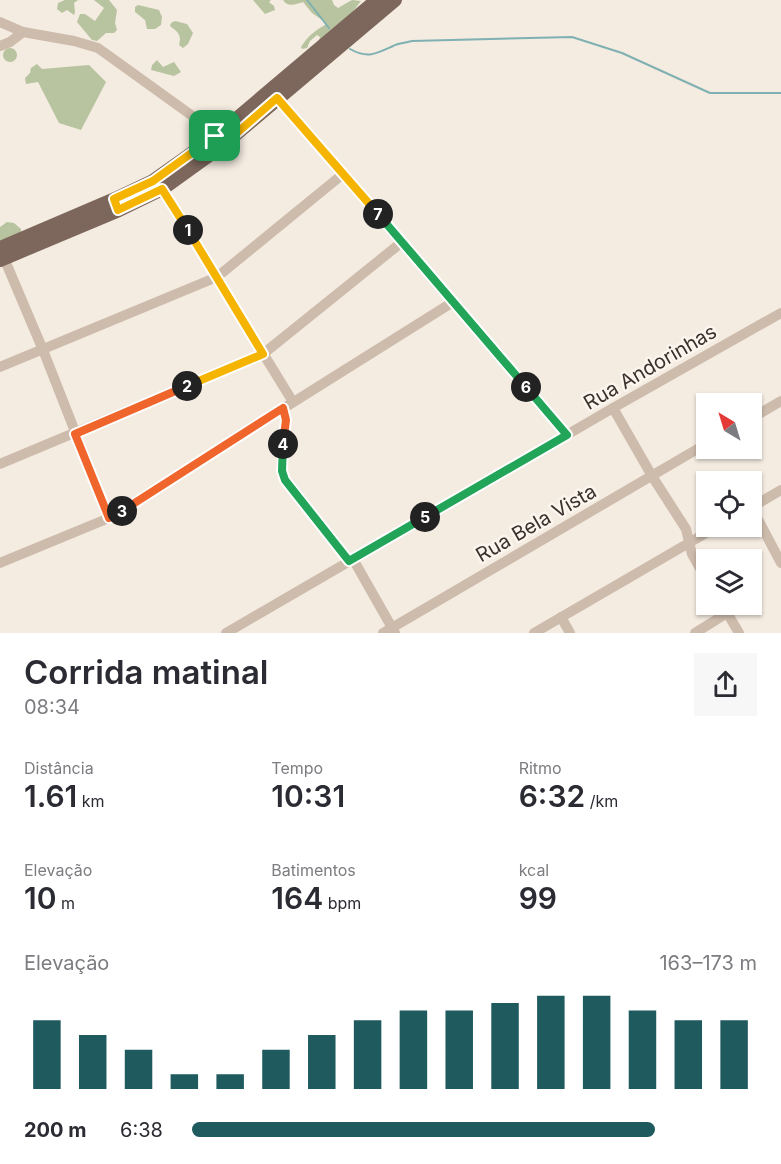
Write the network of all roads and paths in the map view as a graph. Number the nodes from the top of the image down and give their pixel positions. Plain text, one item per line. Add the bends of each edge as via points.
1 (376, 0) edge
2 (395, 0) edge
3 (0, 22) edge
4 (22, 32) junction
5 (0, 46) edge
6 (277, 98) junction
7 (219, 141) junction
8 (344, 174) junction
9 (162, 189) junction
10 (116, 205) junction
11 (402, 242) junction
12 (1, 255) edge
13 (217, 277) junction
14 (453, 302) junction
15 (781, 313) edge
16 (43, 350) junction
17 (263, 354) junction
18 (0, 367) edge
19 (781, 401) edge
20 (293, 402) junction
21 (283, 408) junction
22 (613, 408) junction
23 (762, 412) edge
24 (75, 434) junction
25 (567, 435) junction
26 (696, 450) edge
27 (0, 464) edge
28 (652, 476) junction
29 (781, 490) edge
30 (762, 502) edge
31 (109, 518) junction
32 (762, 527) edge
33 (699, 537) edge
34 (689, 543) junction
35 (351, 560) junction
36 (696, 561) edge
37 (0, 563) edge
38 (781, 563) edge
39 (717, 615) edge
40 (728, 615) edge
41 (561, 617) junction
42 (390, 631) edge
43 (226, 633) edge
44 (534, 633) edge
45 (570, 633) edge
46 (696, 633) edge
47 (739, 633) edge

1 - 7 main road
2 - 6 main road
3 - 4 street
4 - 5 street
4 - 7 street via 98,48 198,120
6 - 7 main road
6 - 8 street
7 - 9 main road
7 - 10 main road
8 - 11 street
8 - 13 street
9 - 10 main road
9 - 13 street
10 - 12 main road
11 - 14 street
11 - 17 street
12 - 16 street
13 - 16 street
13 - 17 street
14 - 20 street
14 - 25 street
15 - 22 street, Rua Andorinhas
16 - 18 street
16 - 24 street
17 - 20 street
17 - 24 street
19 - 23 street
20 - 21 street
21 - 31 street
21 - 35 street via 283,476
22 - 25 street, Rua Andorinhas
22 - 28 street
24 - 27 street
24 - 31 street
25 - 35 street, Rua Andorinhas
26 - 28 street, Rua Bela Vista
28 - 34 street via 686,530
28 - 42 street, Rua Bela Vista
29 - 30 street
31 - 37 street
32 - 38 street
33 - 34 street
34 - 36 street
34 - 41 street
35 - 42 street
35 - 43 street, Rua Andorinhas
39 - 46 street
40 - 47 street
41 - 44 street
41 - 45 street

